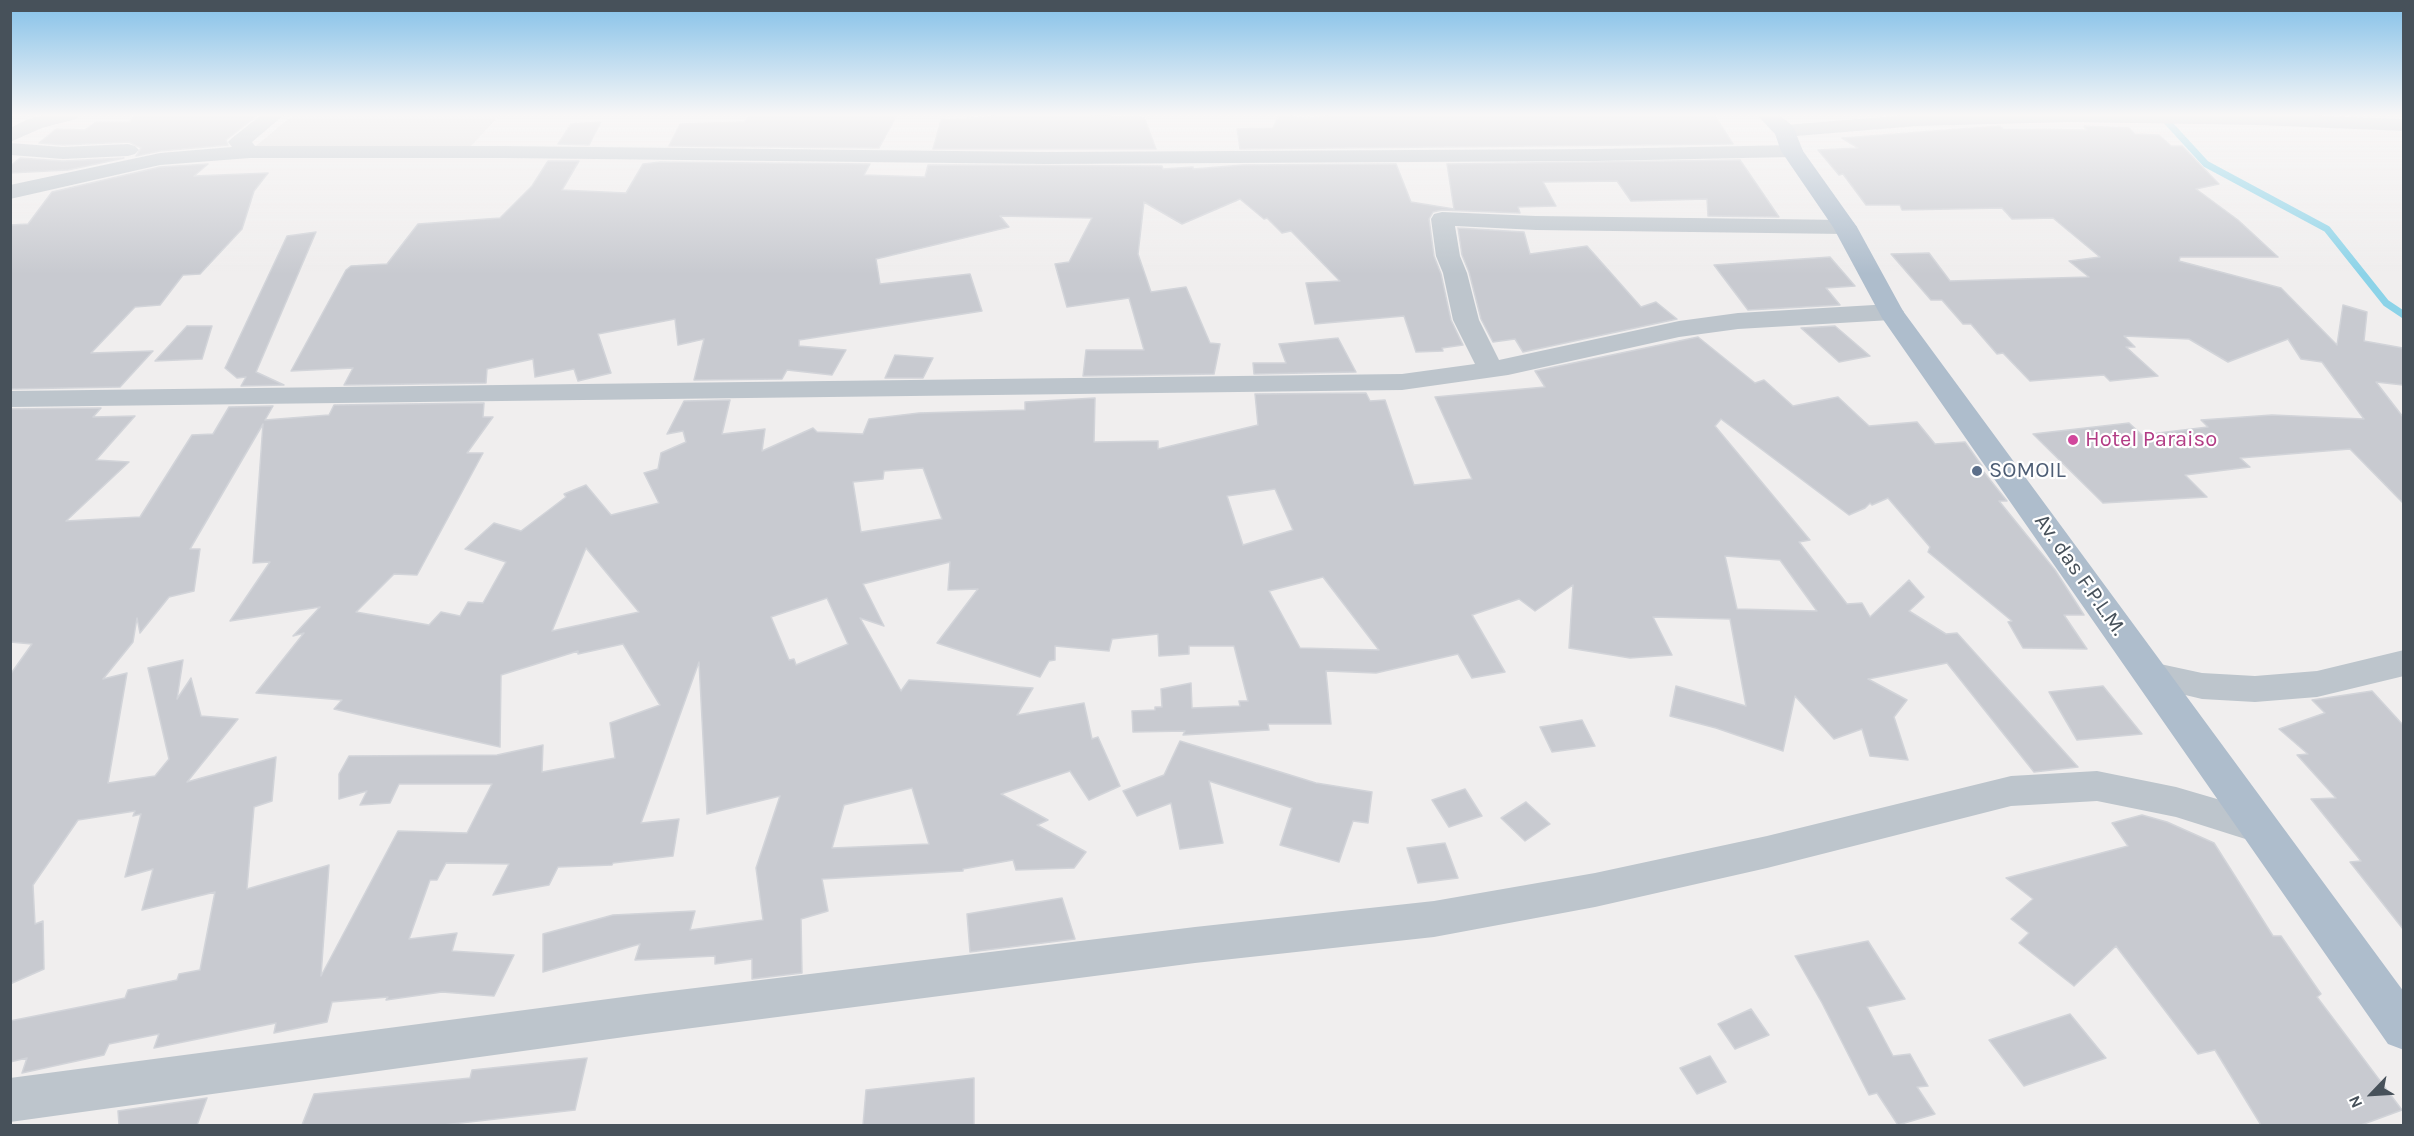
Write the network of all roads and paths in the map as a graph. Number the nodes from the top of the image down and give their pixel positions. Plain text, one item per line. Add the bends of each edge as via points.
1 (119, 168) edge
2 (1805, 168) edge
3 (10, 192) edge
4 (1845, 227) junction
5 (1891, 312) junction
6 (1491, 370) junction
7 (10, 399) edge
8 (2403, 663) edge
9 (2151, 675) junction
10 (2258, 827) junction
11 (2403, 1029) edge
12 (10, 1100) edge

1 - 3 street
2 - 4 main road, Av. das F.P.L.M.
4 - 5 main road, Av. das F.P.L.M.
4 - 6 street via 1442,219 1466,320
5 - 6 street via 1750,320 1679,329
5 - 9 main road, Av. das F.P.L.M.
6 - 7 street via 1379,382
8 - 9 street via 2317,684 2255,689 2202,686
9 - 10 main road, Av. das F.P.L.M.
10 - 11 main road, Av. das F.P.L.M.
10 - 12 street via 2176,802 2097,786 2011,791 1767,852 1595,890 1434,919 646,1014

